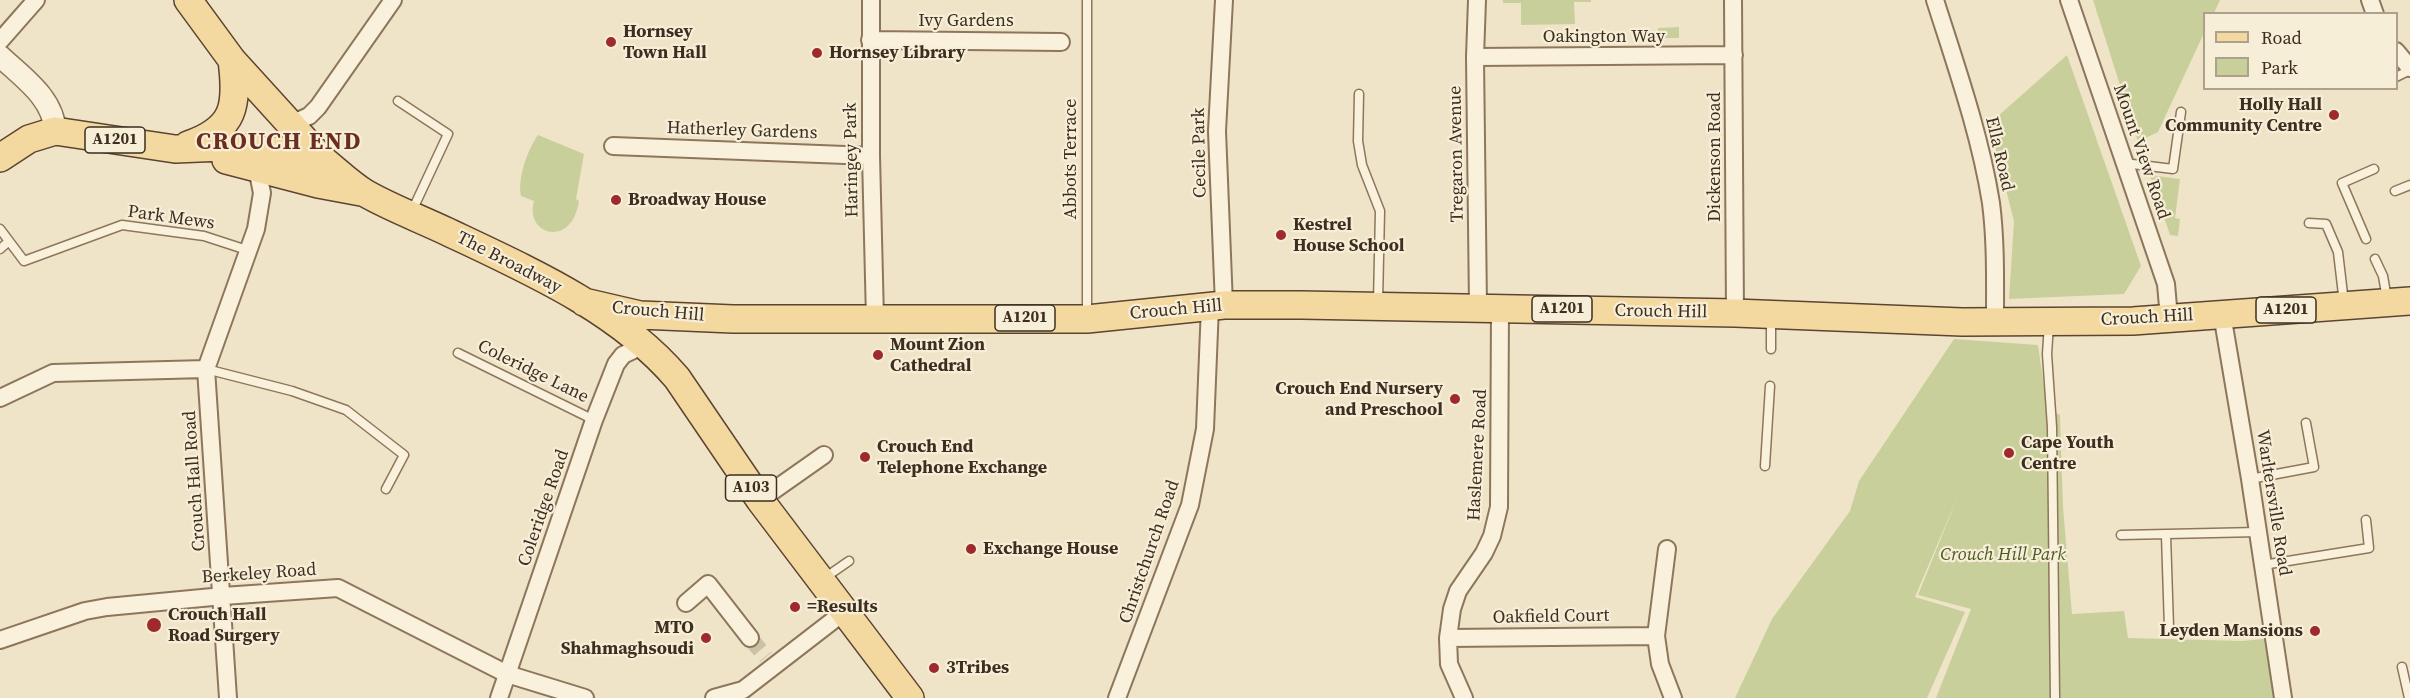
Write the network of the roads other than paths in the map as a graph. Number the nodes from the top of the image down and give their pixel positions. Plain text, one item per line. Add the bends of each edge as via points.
1 (36, 0) edge
2 (188, 0) edge
3 (393, 0) edge
4 (871, 0) edge
5 (1087, 0) edge
6 (1224, 0) edge
7 (1478, 0) edge
8 (1733, 0) edge
9 (1935, 0) edge
10 (2069, 0) edge
11 (870, 40) junction
12 (0, 41) edge
13 (1061, 42) dead end
14 (2398, 52) edge
15 (1734, 55) junction
16 (0, 56) edge
17 (1475, 57) junction
18 (232, 60) junction
19 (2410, 69) edge
20 (1359, 94) dead end
21 (398, 101) dead end
22 (2181, 112) dead end
23 (291, 124) junction
24 (55, 131) junction
25 (612, 146) dead end
26 (175, 149) junction
27 (871, 156) junction
28 (0, 158) edge
29 (322, 159) junction
30 (2124, 163) junction
31 (252, 166) junction
32 (2374, 169) dead end
33 (2410, 185) edge
34 (2395, 192) dead end
35 (365, 193) junction
36 (410, 214) junction
37 (2309, 223) dead end
38 (0, 229) edge
39 (2366, 239) dead end
40 (9, 241) junction
41 (0, 249) edge
42 (250, 251) junction
43 (2375, 259) dead end
44 (584, 302) junction
45 (2399, 302) edge
46 (2344, 305) junction
47 (1217, 306) junction
48 (1378, 306) junction
49 (1489, 307) junction
50 (1735, 313) junction
51 (2222, 314) junction
52 (1771, 315) junction
53 (2169, 318) junction
54 (733, 319) junction
55 (875, 319) junction
56 (1087, 319) junction
57 (1998, 321) junction
58 (2046, 321) junction
59 (644, 345) junction
60 (1771, 349) dead end
61 (458, 353) dead end
62 (206, 369) junction
63 (1770, 386) dead end
64 (0, 398) edge
65 (594, 420) junction
66 (2306, 423) dead end
67 (824, 455) dead end
68 (1765, 466) dead end
69 (2250, 479) junction
70 (386, 489) dead end
71 (760, 501) junction
72 (2366, 520) dead end
73 (2258, 532) junction
74 (2121, 535) dead end
75 (2166, 535) junction
76 (1667, 549) dead end
77 (849, 561) dead end
78 (2263, 565) junction
79 (820, 581) junction
80 (223, 596) junction
81 (686, 603) dead end
82 (844, 612) junction
83 (2169, 628) dead end
84 (1656, 636) junction
85 (750, 638) tunnel mouth
86 (1448, 638) junction
87 (0, 640) edge
88 (2402, 667) dead end
89 (507, 674) junction
90 (228, 698) edge
91 (498, 698) edge
92 (585, 698) edge
93 (714, 698) edge
94 (910, 698) edge
95 (1117, 698) edge
96 (1464, 698) edge
97 (1673, 698) edge
98 (2055, 698) edge
99 (2283, 698) edge
100 (2409, 698) edge

1 - 12 street
2 - 18 main road, A103
3 - 23 street via 318,107
4 - 11 street, Haringey Park
5 - 56 lane, Abbots Terrace
6 - 47 street, Cecile Park via 1217,131
7 - 17 street, Tregaron Avenue
8 - 15 street, Dickenson Road
9 - 57 street, Ella Road via 1969,110 1990,201
10 - 30 street, Mount View Road
11 - 13 street, Ivy Gardens
11 - 27 street, Haringey Park
14 - 19 street
15 - 17 street, Oakington Way
15 - 50 street, Dickenson Road
16 - 24 street via 41,94 55,119
17 - 49 street, Tregaron Avenue
18 - 23 main road, A103
18 - 26 main road, A1201 via 233,107 224,125 207,138
20 - 48 lane via 1362,165 1380,210
21 - 36 lane via 448,134
22 - 30 lane via 2173,169
23 - 29 main road, A103
24 - 26 main road, A1201
24 - 28 main road, A1201 via 28,139
25 - 27 street, Hatherley Gardens
26 - 29 main road, A1201 via 223,147 290,152
26 - 31 main road, The Broadway / A1201
27 - 55 street, Haringey Park
29 - 35 main road, The Broadway / A103
30 - 53 street, Mount View Road via 2166,284
31 - 35 main road, The Broadway / A1201
31 - 42 street, Crouch Hall Road via 261,184 261,203
32 - 39 lane via 2342,183
33 - 34 lane
35 - 36 main road, The Broadway / A103
36 - 44 main road, The Broadway / A103
37 - 46 lane via 2326,224 2338,252
38 - 40 lane, Park Mews
40 - 41 lane
40 - 42 lane, Park Mews via 24,261 122,225 204,236
42 - 62 street, Crouch Hall Road
43 - 45 lane
44 - 54 main road, Crouch Hill / A1201 via 640,315
44 - 59 main road, The Broadway / A103
45 - 46 main road, Crouch Hill / A1201
46 - 51 main road, Crouch Hill / A1201
47 - 48 main road, Crouch Hill / A1201
47 - 56 main road, Crouch Hill / A1201
47 - 95 street, Christchurch Road via 1205,429 1192,495
48 - 49 main road, Crouch Hill / A1201
49 - 50 main road, Crouch Hill / A1201
49 - 86 street, Haslemere Road via 1499,507 1492,536 1455,600
50 - 52 main road, Crouch Hill / A1201
51 - 53 main road, Crouch Hill / A1201
51 - 69 street, Warltersville Road
52 - 57 main road, Crouch Hill / A1201
52 - 60 lane
53 - 58 main road, Crouch Hill / A1201
54 - 55 main road, Crouch Hill / A1201
54 - 59 main road, Crouch Hill / A1201 via 682,329
55 - 56 main road, Crouch Hill / A1201
57 - 58 main road, Crouch Hill / A1201
58 - 98 lane via 2052,427
59 - 65 street, Coleridge Road via 623,355 616,364
59 - 71 main road, A103 via 677,378
61 - 65 lane, Coleridge Lane
62 - 64 street via 53,374
62 - 70 lane via 292,391 346,410 404,455
62 - 80 street, Crouch Hall Road
63 - 68 lane
65 - 89 street, Coleridge Road
66 - 69 lane via 2314,466
67 - 71 street
69 - 73 street, Warltersville Road
71 - 79 main road, A103
72 - 78 lane via 2369,548
73 - 75 lane
73 - 78 street, Warltersville Road
74 - 75 lane
75 - 83 lane
76 - 84 street
77 - 79 lane
78 - 99 street, Warltersville Road
79 - 82 main road, A103
80 - 87 street, Berkeley Road via 85,611
80 - 89 street, Berkeley Road via 338,588
80 - 90 street, Crouch Hall Road
81 - 85 street via 708,584
82 - 93 street via 772,661 743,690
82 - 94 main road, A103
84 - 86 street, Oakfield Court
84 - 97 street via 1660,664
86 - 96 street, Haslemere Road via 1449,664
88 - 100 lane
89 - 91 street, Coleridge Road
89 - 92 street, Berkeley Road

